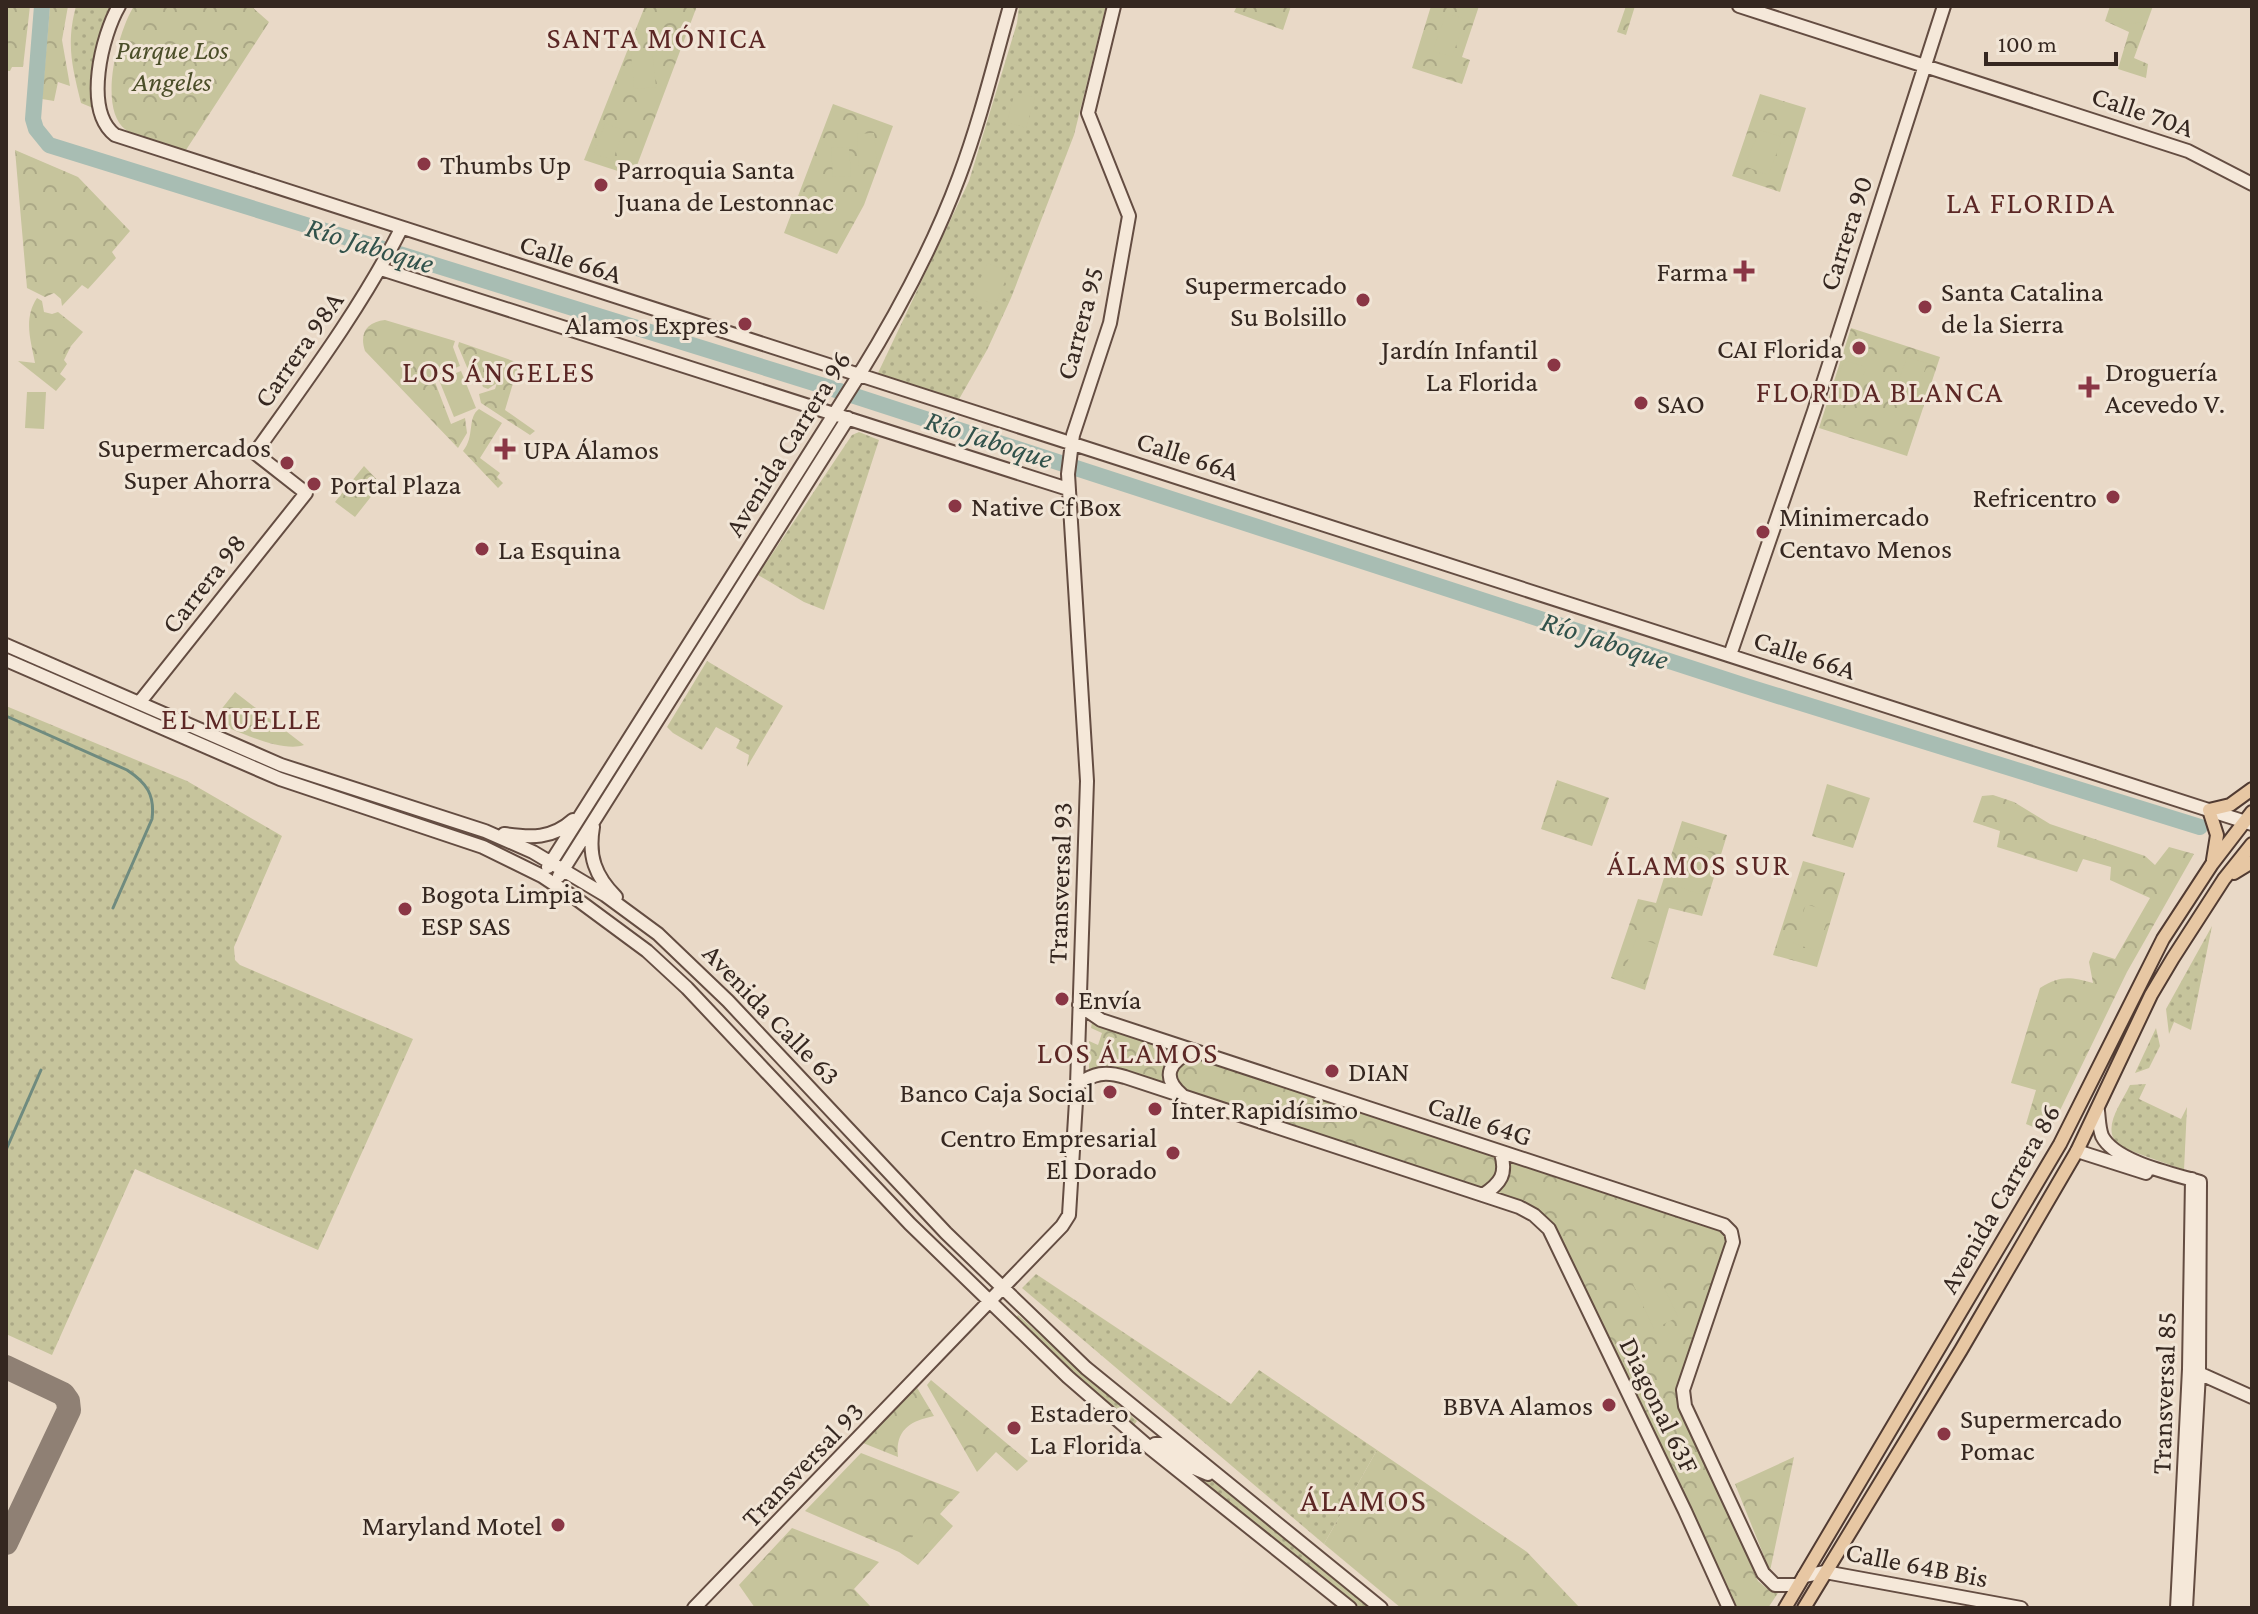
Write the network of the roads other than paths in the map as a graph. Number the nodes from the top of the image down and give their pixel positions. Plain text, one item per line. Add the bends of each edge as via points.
1 (119, 6) edge
2 (1010, 6) edge
3 (1114, 6) edge
4 (1739, 6) edge
5 (1944, 6) edge
6 (1924, 66) junction
7 (2252, 184) edge
8 (400, 231) junction
9 (384, 263) junction
10 (858, 377) junction
11 (837, 409) junction
12 (848, 418) junction
13 (1070, 447) junction
14 (1068, 489) junction
15 (306, 493) joint
16 (6, 645) edge
17 (1730, 655) junction
18 (6, 660) edge
19 (139, 703) junction
20 (2252, 789) edge
21 (2209, 810) junction
22 (581, 814) junction
23 (594, 820) junction
24 (2251, 822) edge
25 (485, 831) junction
26 (2252, 844) edge
27 (551, 862) junction
28 (2252, 862) edge
29 (2212, 864) junction
30 (563, 869) junction
31 (542, 876) junction
32 (2224, 879) junction
33 (554, 883) junction
34 (638, 918) junction
35 (1079, 1005) junction
36 (1193, 1051) junction
37 (1077, 1085) junction
38 (1183, 1096) junction
39 (2098, 1111) junction
40 (2077, 1151) junction
41 (1501, 1153) junction
42 (2196, 1185) junction
43 (1483, 1195) junction
44 (1002, 1288) junction
45 (989, 1302) junction
46 (2194, 1371) junction
47 (2252, 1397) edge
48 (1685, 1406) joint
49 (1150, 1448) junction
50 (1222, 1479) junction
51 (1825, 1572) junction
52 (1801, 1581) junction
53 (694, 1608) edge
54 (1350, 1608) edge
55 (1381, 1608) edge
56 (1729, 1608) edge
57 (1785, 1608) edge
58 (1804, 1608) edge
59 (2021, 1608) edge
60 (2177, 1608) edge
61 (2186, 1608) edge

1 - 8 street, Calle 66A via 104,41 98,87 105,123 115,135 339,205
2 - 10 street, Avenida Carrera 96 via 955,187 909,289
3 - 13 street, Carrera 95 via 1088,113 1129,216 1110,323
4 - 6 street, Calle 70A
5 - 6 street, Carrera 90
6 - 7 street, Calle 70A via 2188,151
6 - 17 street, Carrera 90
8 - 9 street, Carrera 98A
8 - 10 street, Calle 66A
9 - 11 street
9 - 15 street, Carrera 98A via 255,453
10 - 11 street, Avenida Carrera 96
10 - 13 street, Calle 66A
11 - 12 street
11 - 22 street, Avenida Carrera 96
12 - 14 street
12 - 23 street, Avenida Carrera 96
13 - 14 street, Transversal 93
13 - 17 street, Calle 66A
14 - 35 street, Transversal 93 via 1087,781
15 - 19 street, Carrera 98
16 - 19 street, Avenida Calle 63
17 - 21 street, Calle 66A
18 - 31 street, Avenida Calle 63 via 271,775 452,835
19 - 25 street, Avenida Calle 63 via 308,775
20 - 21 main road via 2230,805
21 - 24 street, Calle 66A
21 - 29 main road via 2217,835
22 - 25 street via 544,836
22 - 27 street, Avenida Carrera 96
23 - 30 street, Avenida Carrera 96
23 - 34 street via 591,846 597,873
24 - 29 main road, Avenida Carrera 86
25 - 27 street, Avenida Calle 63
26 - 32 main road, Avenida Carrera 86
27 - 30 street, Avenida Calle 63
27 - 31 street, Avenida Carrera 96
28 - 32 main road
29 - 52 main road, Avenida Carrera 86 via 2163,939 2060,1144
30 - 33 street, Avenida Carrera 96
30 - 34 street, Avenida Calle 63
31 - 33 street, Avenida Calle 63
32 - 39 main road, Avenida Carrera 86 via 2151,995
33 - 45 street, Avenida Calle 63 via 647,951 687,988
34 - 44 street, Avenida Calle 63 via 728,1001
35 - 36 street, Calle 64G via 1101,1020
35 - 37 street, Transversal 93
36 - 38 street via 1178,1059 1170,1073 1171,1084
36 - 41 street, Calle 64G
37 - 38 street via 1105,1072
37 - 44 street, Transversal 93 via 1069,1215
38 - 43 street
39 - 40 main road, Avenida Carrera 86
39 - 42 street via 2103,1137 2113,1149
40 - 42 street
40 - 51 main road, Avenida Carrera 86
41 - 43 street via 1503,1176
41 - 48 street, Calle 64G via 1724,1225 1731,1232 1731,1249 1683,1390
42 - 46 street, Transversal 85
43 - 56 street, Diagonal 63F via 1528,1211 1546,1225
44 - 45 street, Transversal 93
44 - 50 street, Avenida Calle 63 via 1101,1381
45 - 49 street, Avenida Calle 63
45 - 53 street, Transversal 93
46 - 47 street
46 - 60 street, Transversal 85
46 - 61 street, Transversal 85
48 - 52 street, Diagonal 63F via 1763,1573 1775,1585
49 - 50 street via 1161,1444 1189,1466
49 - 54 street, Avenida Calle 63
50 - 55 street, Avenida Calle 63
51 - 52 street, Calle 64B Bis
51 - 58 main road, Avenida Carrera 86
51 - 59 street, Calle 64B Bis
52 - 57 main road, Avenida Carrera 86

